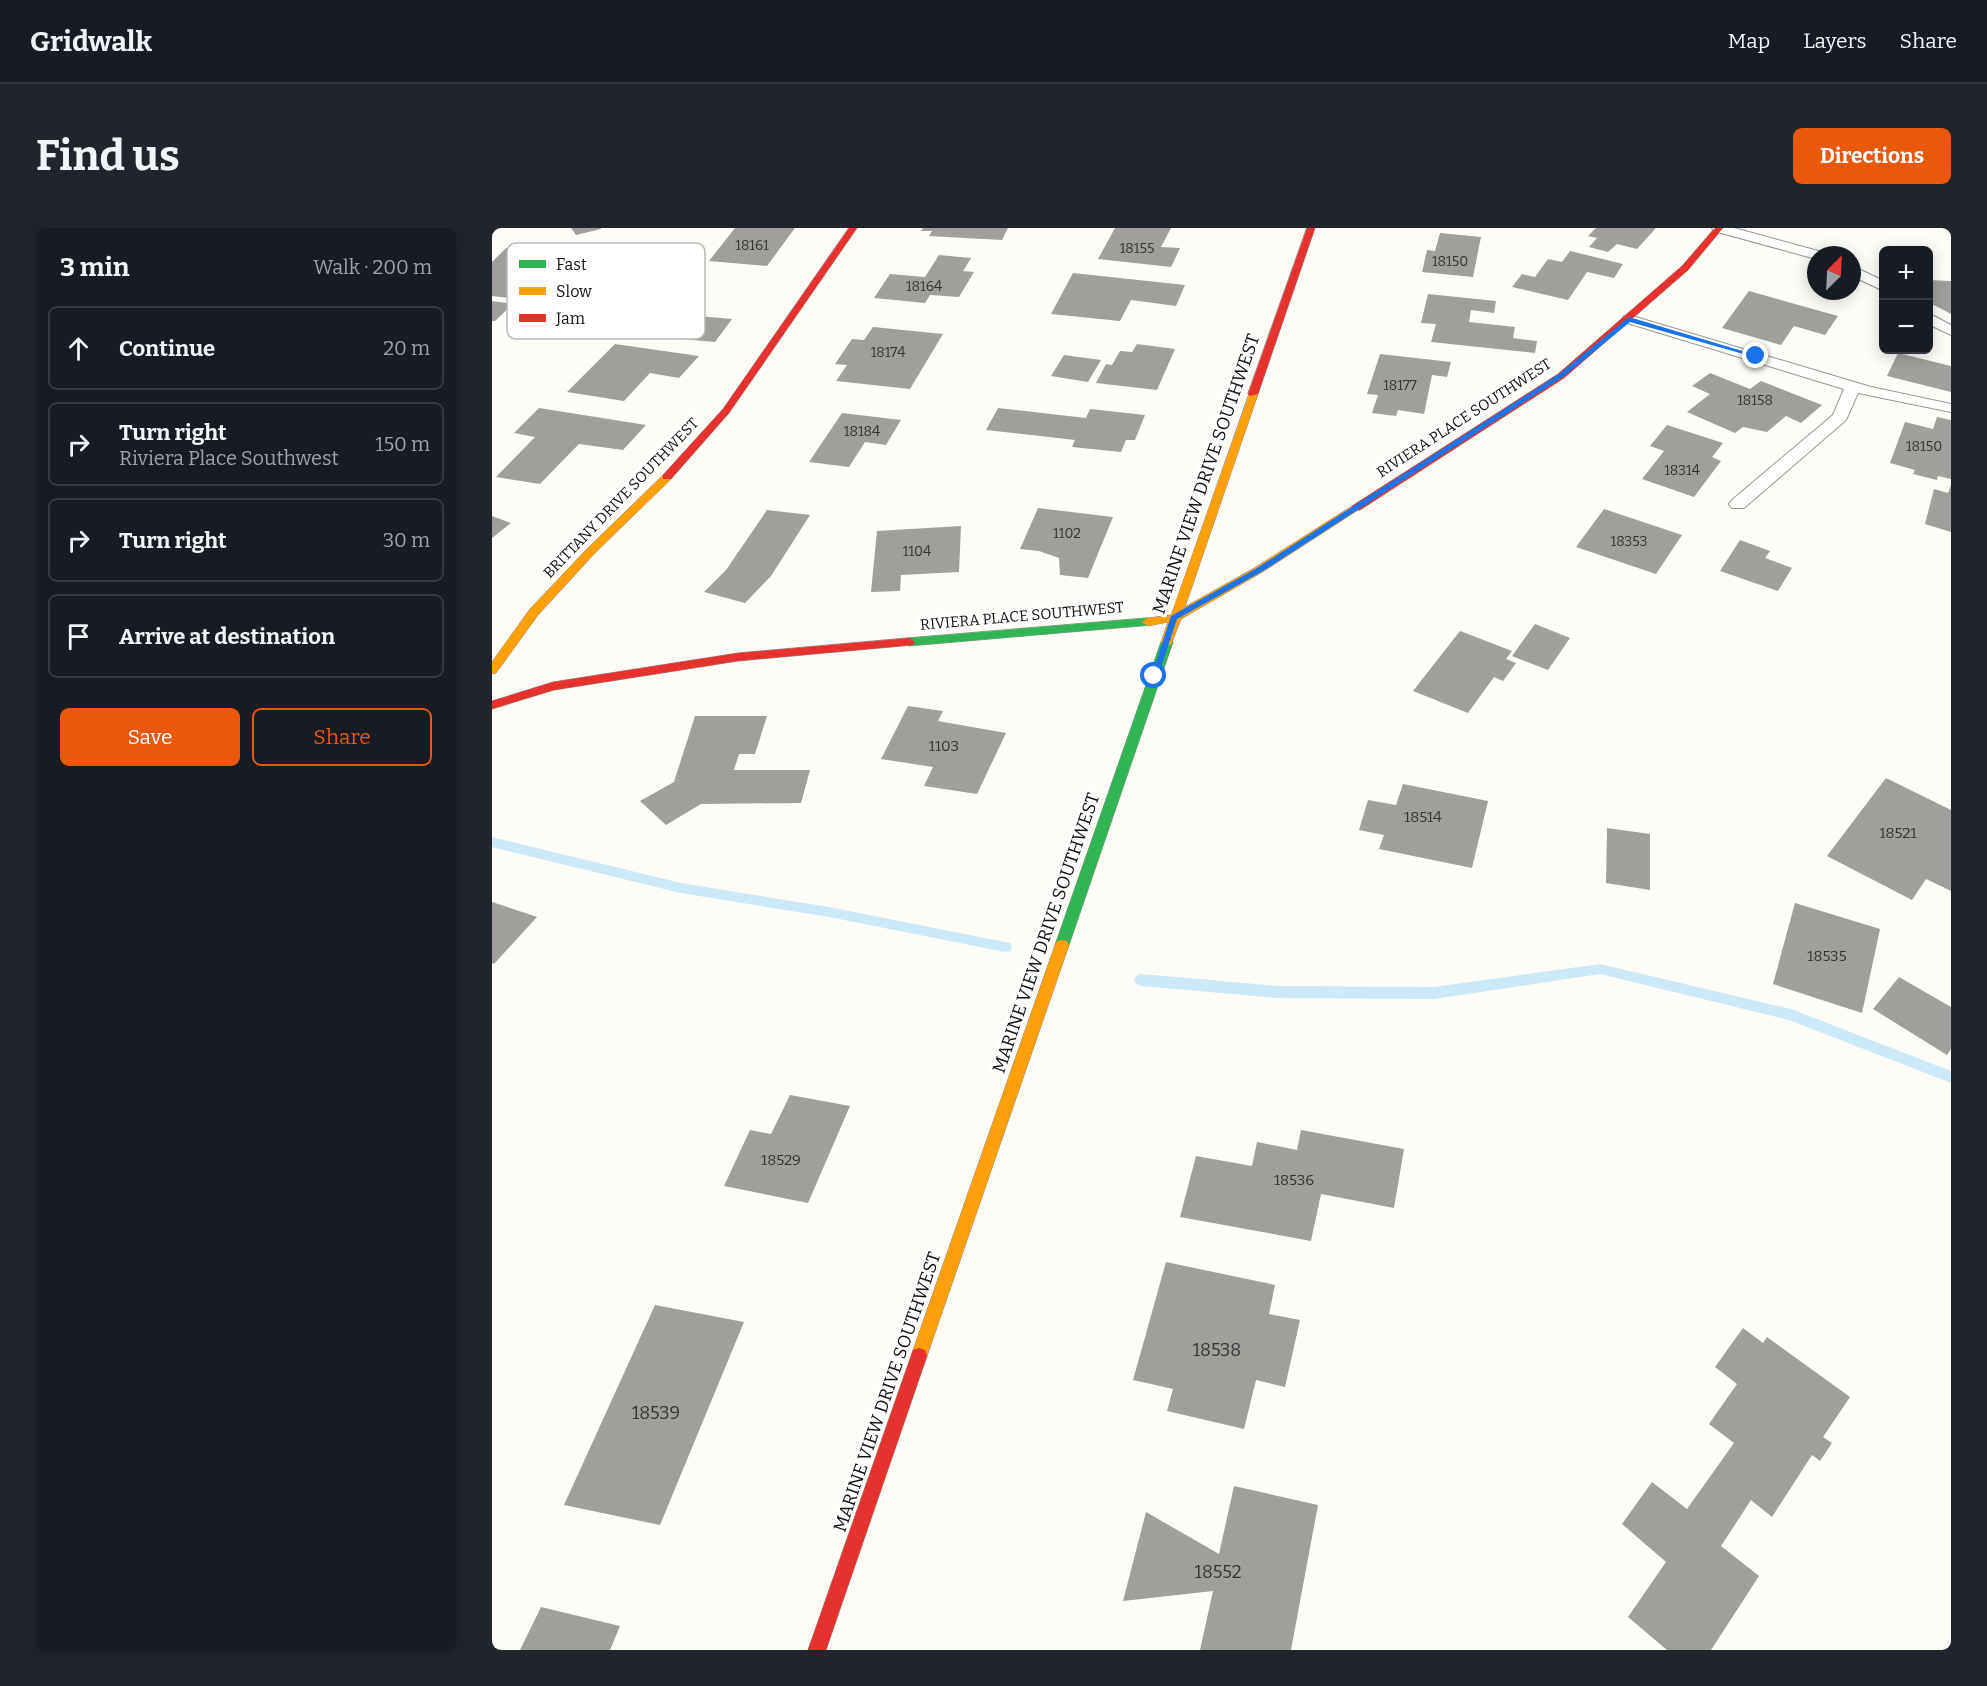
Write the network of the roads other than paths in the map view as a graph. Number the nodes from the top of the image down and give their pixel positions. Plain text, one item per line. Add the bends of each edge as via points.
1 (853, 228) edge
2 (1311, 228) edge
3 (1719, 228) edge
4 (1807, 252) edge
5 (1861, 275) edge
6 (1879, 285) edge
7 (1629, 319) junction
8 (1933, 320) edge
9 (1951, 331) edge
10 (1853, 386) junction
11 (1947, 408) dead end
12 (1738, 504) dead end
13 (1174, 618) junction
14 (492, 670) edge
15 (492, 705) edge
16 (817, 1650) edge

1 - 14 street, BRITTANY DRIVE SOUTHWEST via 726,411 662,483 534,612
2 - 13 street, MARINE VIEW DRIVE SOUTHWEST
3 - 4 lane
3 - 7 street, RIVIERA PLACE SOUTHWEST via 1685,268
5 - 6 lane
7 - 10 lane
7 - 13 street, RIVIERA PLACE SOUTHWEST via 1561,376 1260,569
8 - 9 lane
10 - 11 lane
10 - 12 lane via 1840,417
13 - 15 street, RIVIERA PLACE SOUTHWEST via 738,657 553,686
13 - 16 street, MARINE VIEW DRIVE SOUTHWEST

